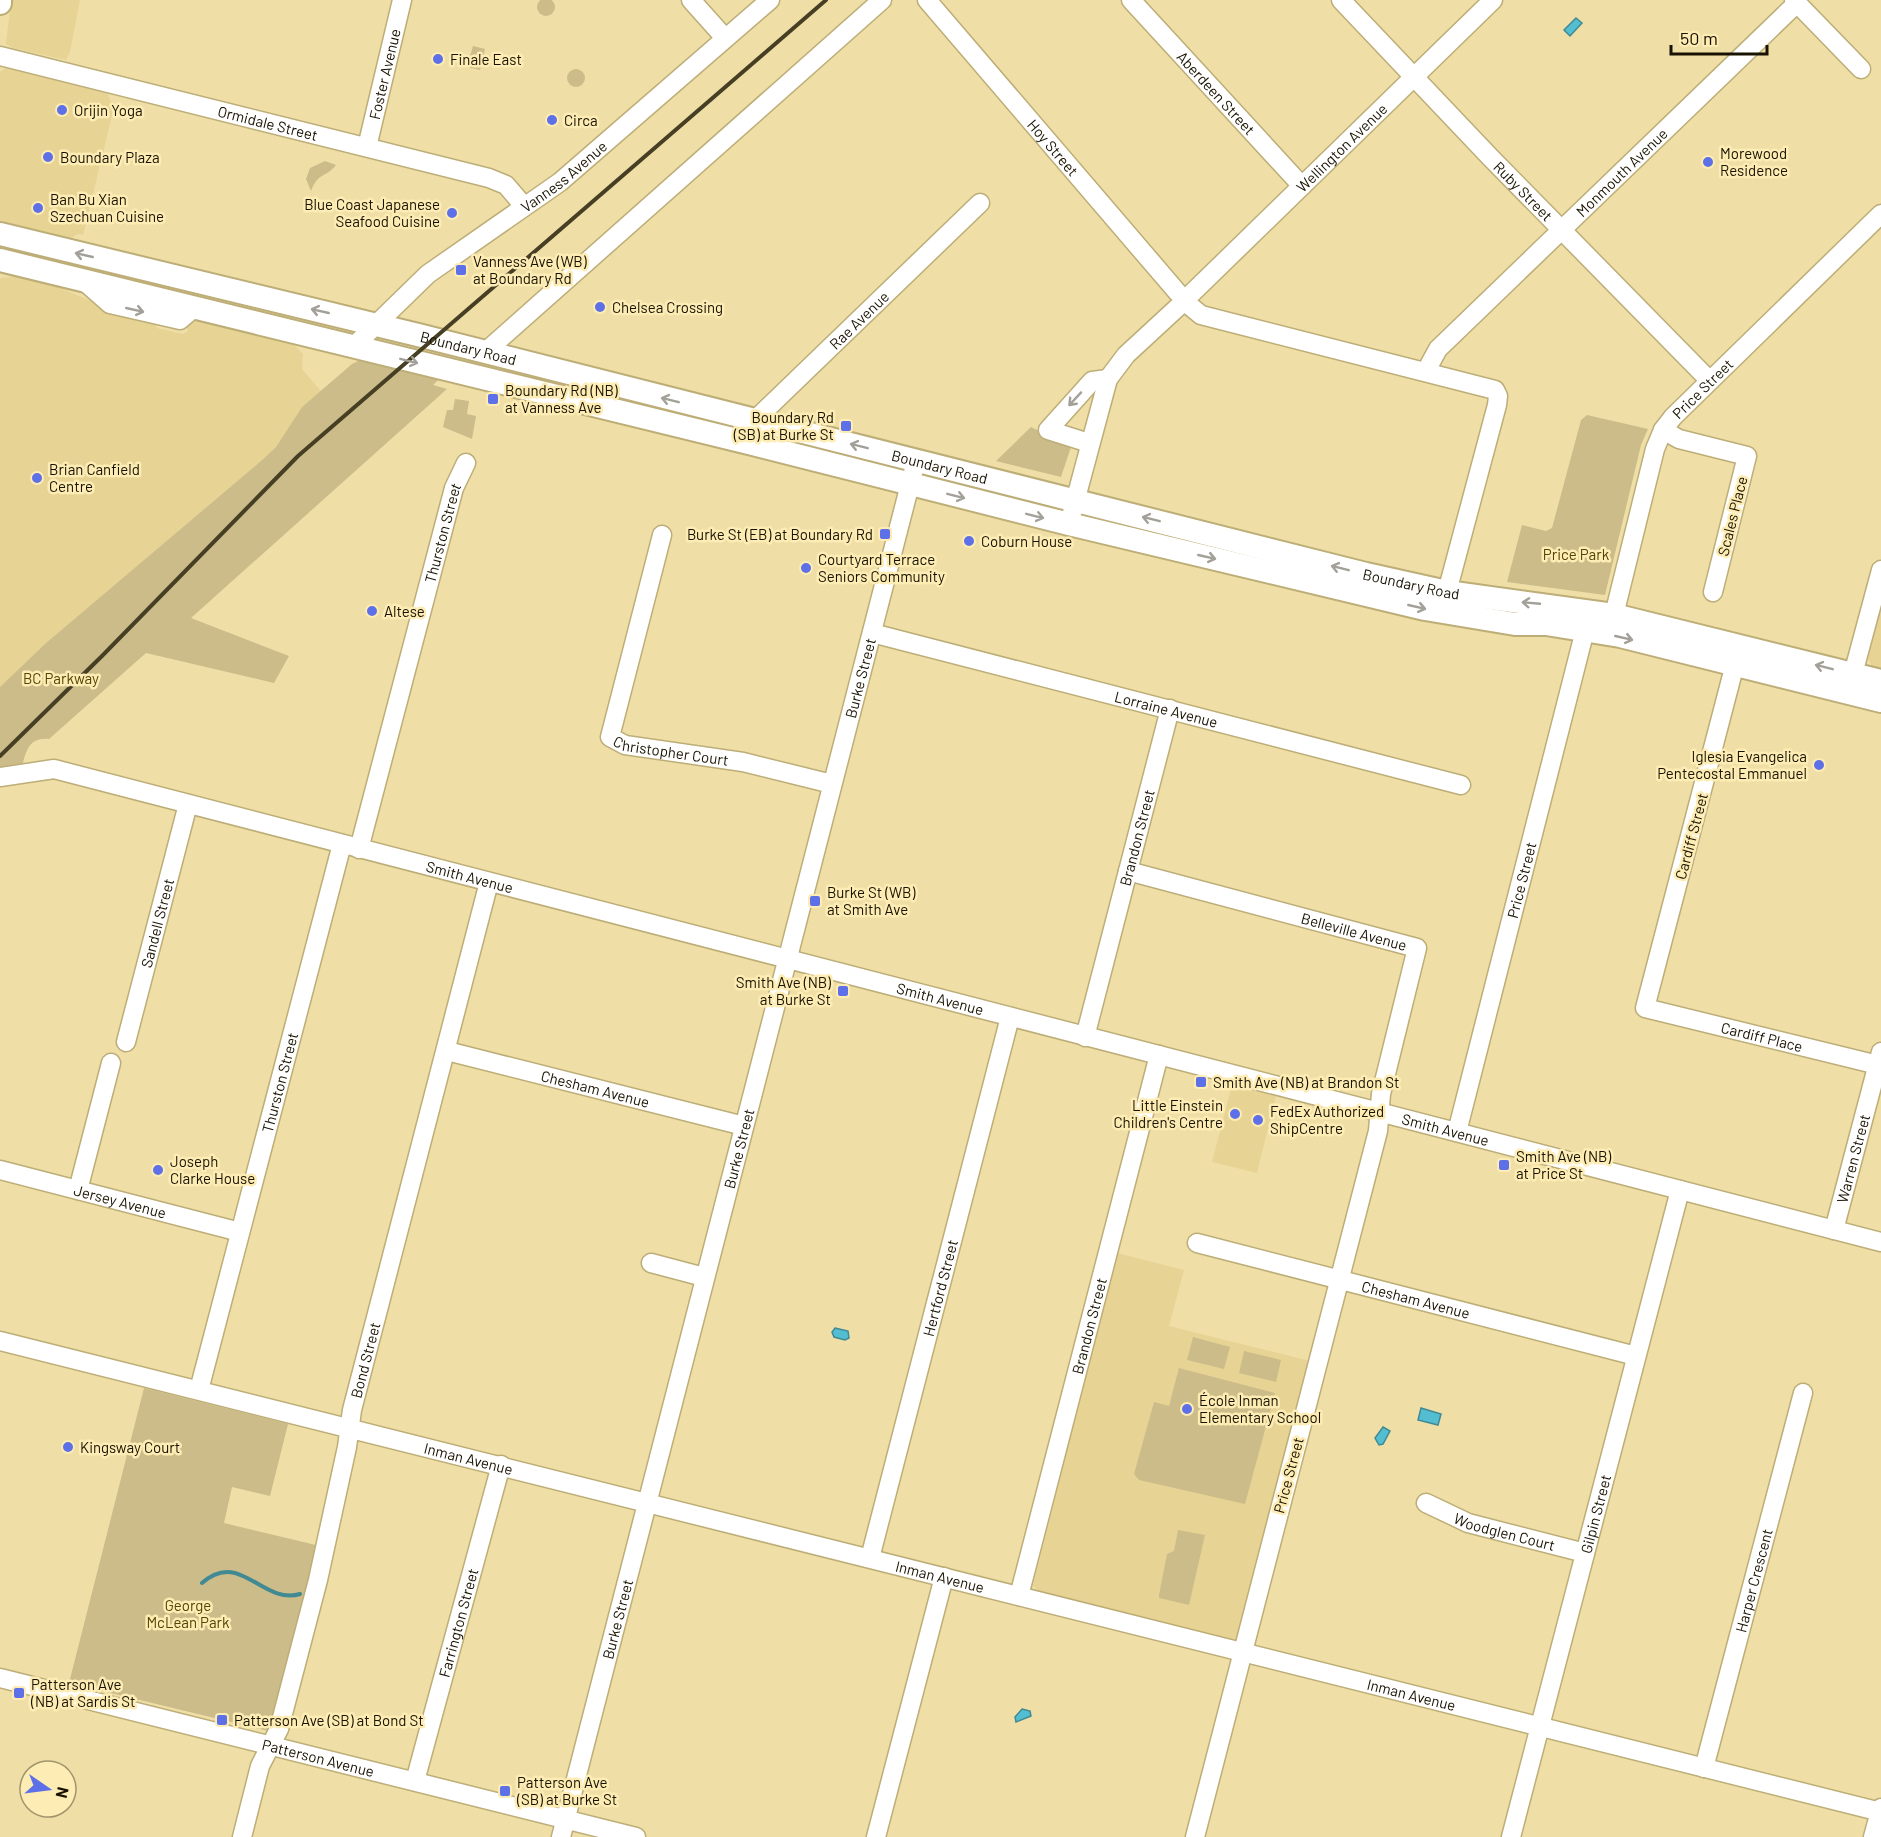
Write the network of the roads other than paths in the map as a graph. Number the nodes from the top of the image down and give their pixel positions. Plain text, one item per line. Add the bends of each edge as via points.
1 (402, 0) edge
2 (691, 0) edge
3 (770, 0) edge
4 (882, 0) edge
5 (927, 0) edge
6 (1131, 0) edge
7 (1341, 0) edge
8 (1493, 0) edge
9 (1796, 2) edge
10 (725, 38) junction
11 (0, 56) edge
12 (1861, 69) dead end
13 (1415, 76) junction
14 (367, 147) junction
15 (1302, 186) junction
16 (980, 203) dead end
17 (524, 206) junction
18 (1881, 214) edge
19 (1560, 229) junction
20 (0, 234) edge
21 (4, 264) edge
22 (1184, 300) junction
23 (376, 325) junction
24 (353, 347) junction
25 (484, 353) junction
26 (1426, 371) junction
27 (1108, 379) junction
28 (1709, 380) junction
29 (755, 420) junction
30 (1663, 430) junction
31 (749, 443) junction
32 (1089, 443) junction
33 (916, 461) junction
34 (466, 463) dead end
35 (910, 484) junction
36 (1075, 499) junction
37 (1069, 524) junction
38 (662, 535) dead end
39 (1881, 570) edge
40 (1447, 592) junction
41 (1713, 592) dead end
42 (1614, 615) junction
43 (1546, 624) junction
44 (1585, 630) junction
45 (872, 633) junction
46 (1735, 664) junction
47 (1853, 674) junction
48 (1881, 681) edge
49 (1881, 701) edge
50 (1170, 709) junction
51 (0, 777) edge
52 (832, 784) junction
53 (1461, 785) dead end
54 (188, 804) junction
55 (350, 846) junction
56 (1128, 872) junction
57 (489, 882) junction
58 (787, 959) junction
59 (1645, 1008) joint
60 (1010, 1017) junction
61 (1085, 1036) junction
62 (126, 1042) dead end
63 (447, 1051) junction
64 (1159, 1055) junction
65 (1879, 1059) edge
66 (111, 1063) dead end
67 (1380, 1113) junction
68 (744, 1126) junction
69 (1457, 1132) junction
70 (0, 1170) edge
71 (78, 1190) junction
72 (1680, 1190) junction
73 (1834, 1230) junction
74 (240, 1232) junction
75 (1881, 1242) edge
76 (1197, 1243) dead end
77 (651, 1263) dead end
78 (704, 1277) junction
79 (1339, 1280) junction
80 (0, 1341) edge
81 (1636, 1356) junction
82 (199, 1390) junction
83 (1803, 1393) dead end
84 (349, 1428) junction
85 (501, 1466) junction
86 (647, 1503) junction
87 (1426, 1503) dead end
88 (1585, 1553) junction
89 (870, 1558) junction
90 (944, 1577) junction
91 (1019, 1596) junction
92 (1242, 1652) junction
93 (0, 1678) edge
94 (1539, 1726) junction
95 (271, 1745) junction
96 (1704, 1768) junction
97 (415, 1781) junction
98 (1881, 1811) edge
99 (565, 1819) junction
100 (242, 1837) edge
101 (561, 1837) edge
102 (636, 1837) edge
103 (876, 1837) edge
104 (1195, 1837) edge
105 (1512, 1837) edge
106 (1873, 1837) edge

1 - 14 street, Foster Avenue
2 - 10 street
3 - 10 street, Vanness Avenue
4 - 25 street
5 - 22 street, Hoy Street
6 - 15 street, Aberdeen Street
7 - 13 street, Ruby Street
8 - 13 street, Wellington Avenue
9 - 12 street
9 - 19 street, Monmouth Avenue
10 - 17 street, Vanness Avenue via 578,167
11 - 14 street, Ormidale Street
13 - 15 street, Wellington Avenue
13 - 19 street, Ruby Street
14 - 17 street, Ormidale Street via 500,182
15 - 22 street, Wellington Avenue
16 - 29 street, Rae Avenue
17 - 23 street, Vanness Avenue via 428,274
18 - 28 street, Price Street
19 - 26 street, Monmouth Avenue via 1438,350
19 - 28 street, Ruby Street
23 -> 20 main road, Boundary Road
21 -> 24 main road, Boundary Road
22 - 26 street, Hoy Street via 1201,315
22 - 27 street, Wellington Avenue via 1126,355
23 - 24 street, Vanness Avenue
23 - 25 main road, Boundary Road
24 -> 31 main road, Boundary Road
29 -> 25 main road, Boundary Road
26 - 40 street, Hoy Street via 1490,387 1498,400
27 - 32 street, Wellington Avenue
27 -> 32 street, Wellington Avenue via 1092,381 1048,430
28 - 30 street, Price Street
29 - 31 street
33 -> 29 main road, Boundary Road
30 - 41 street, Scales Place via 1679,439 1748,456
30 - 42 street, Price Street
31 - 35 main road, Boundary Road
32 - 36 street, Wellington Avenue
33 - 35 street, Burke Street
33 - 36 main road, Boundary Road
34 - 55 street, Thurston Street via 454,488
35 -> 37 main road, Boundary Road
35 - 45 street, Burke Street
36 - 37 street, Wellington Avenue
40 -> 36 main road, Boundary Road
37 -> 43 main road, Boundary Road via 1425,609 1515,624
38 - 52 street, Christopher Court via 609,737 625,745 743,762
39 - 47 street
42 -> 40 main road, Boundary Road
42 - 43 main road via 1602,622
47 -> 42 main road, Boundary Road
43 - 44 main road, Boundary Road
44 -> 46 main road, Boundary Road
44 - 69 street, Price Street
45 - 50 street, Lorraine Avenue
45 - 52 street, Burke Street
46 - 49 main road, Boundary Road
46 - 59 street, Cardiff Street
47 - 48 main road, Boundary Road
50 - 53 street, Lorraine Avenue
50 - 56 street, Brandon Street
51 - 54 street, Smith Avenue via 54,769
52 - 58 street, Burke Street
54 - 55 street, Smith Avenue
54 - 62 street, Sandell Street
55 - 57 street, Smith Avenue
55 - 74 street, Thurston Street
56 - 61 street, Brandon Street
56 - 67 street, Belleville Avenue via 1417,948 1381,1094
57 - 58 street, Smith Avenue
57 - 63 street, Bond Street
58 - 60 street, Smith Avenue
58 - 68 street, Burke Street
59 - 65 street, Cardiff Place
60 - 61 street, Smith Avenue
60 - 89 street, Hertford Street
61 - 64 street, Smith Avenue
63 - 68 street, Chesham Avenue
63 - 84 street, Bond Street
64 - 67 street, Smith Avenue
64 - 91 street, Brandon Street
65 - 73 street, Warren Street
66 - 71 street
67 - 69 street, Smith Avenue
67 - 79 street, Price Street
68 - 78 street, Burke Street
69 - 72 street, Smith Avenue
70 - 71 street, Jersey Avenue
71 - 74 street, Jersey Avenue
72 - 73 street, Smith Avenue
72 - 81 street, Gilpin Street
73 - 75 street, Smith Avenue
74 - 82 street, Thurston Street
76 - 79 street, Chesham Avenue
77 - 78 street
78 - 86 street, Burke Street
79 - 81 street, Chesham Avenue
79 - 92 street, Price Street
80 - 82 street, Inman Avenue
81 - 88 street, Gilpin Street
82 - 84 street, Inman Avenue
83 - 96 street, Harper Crescent
84 - 85 street, Inman Avenue
84 - 95 street, Bond Street via 318,1580 279,1730
85 - 86 street, Inman Avenue
85 - 97 street, Farrington Street
86 - 89 street, Inman Avenue
86 - 99 street, Burke Street
87 - 88 street, Woodglen Court via 1468,1523
88 - 94 street, Gilpin Street
89 - 90 street, Inman Avenue
90 - 91 street, Inman Avenue
90 - 103 street
91 - 92 street, Inman Avenue
92 - 94 street, Inman Avenue
92 - 104 street, Price Street
93 - 95 street, Patterson Avenue
94 - 96 street, Inman Avenue
94 - 105 street, Gilpin Street
95 - 97 street, Patterson Avenue
95 - 100 street, Bond Street via 260,1766
96 - 98 street, Inman Avenue
97 - 99 street, Patterson Avenue
98 - 106 street
99 - 101 street, Burke Street
99 - 102 street, Patterson Avenue

